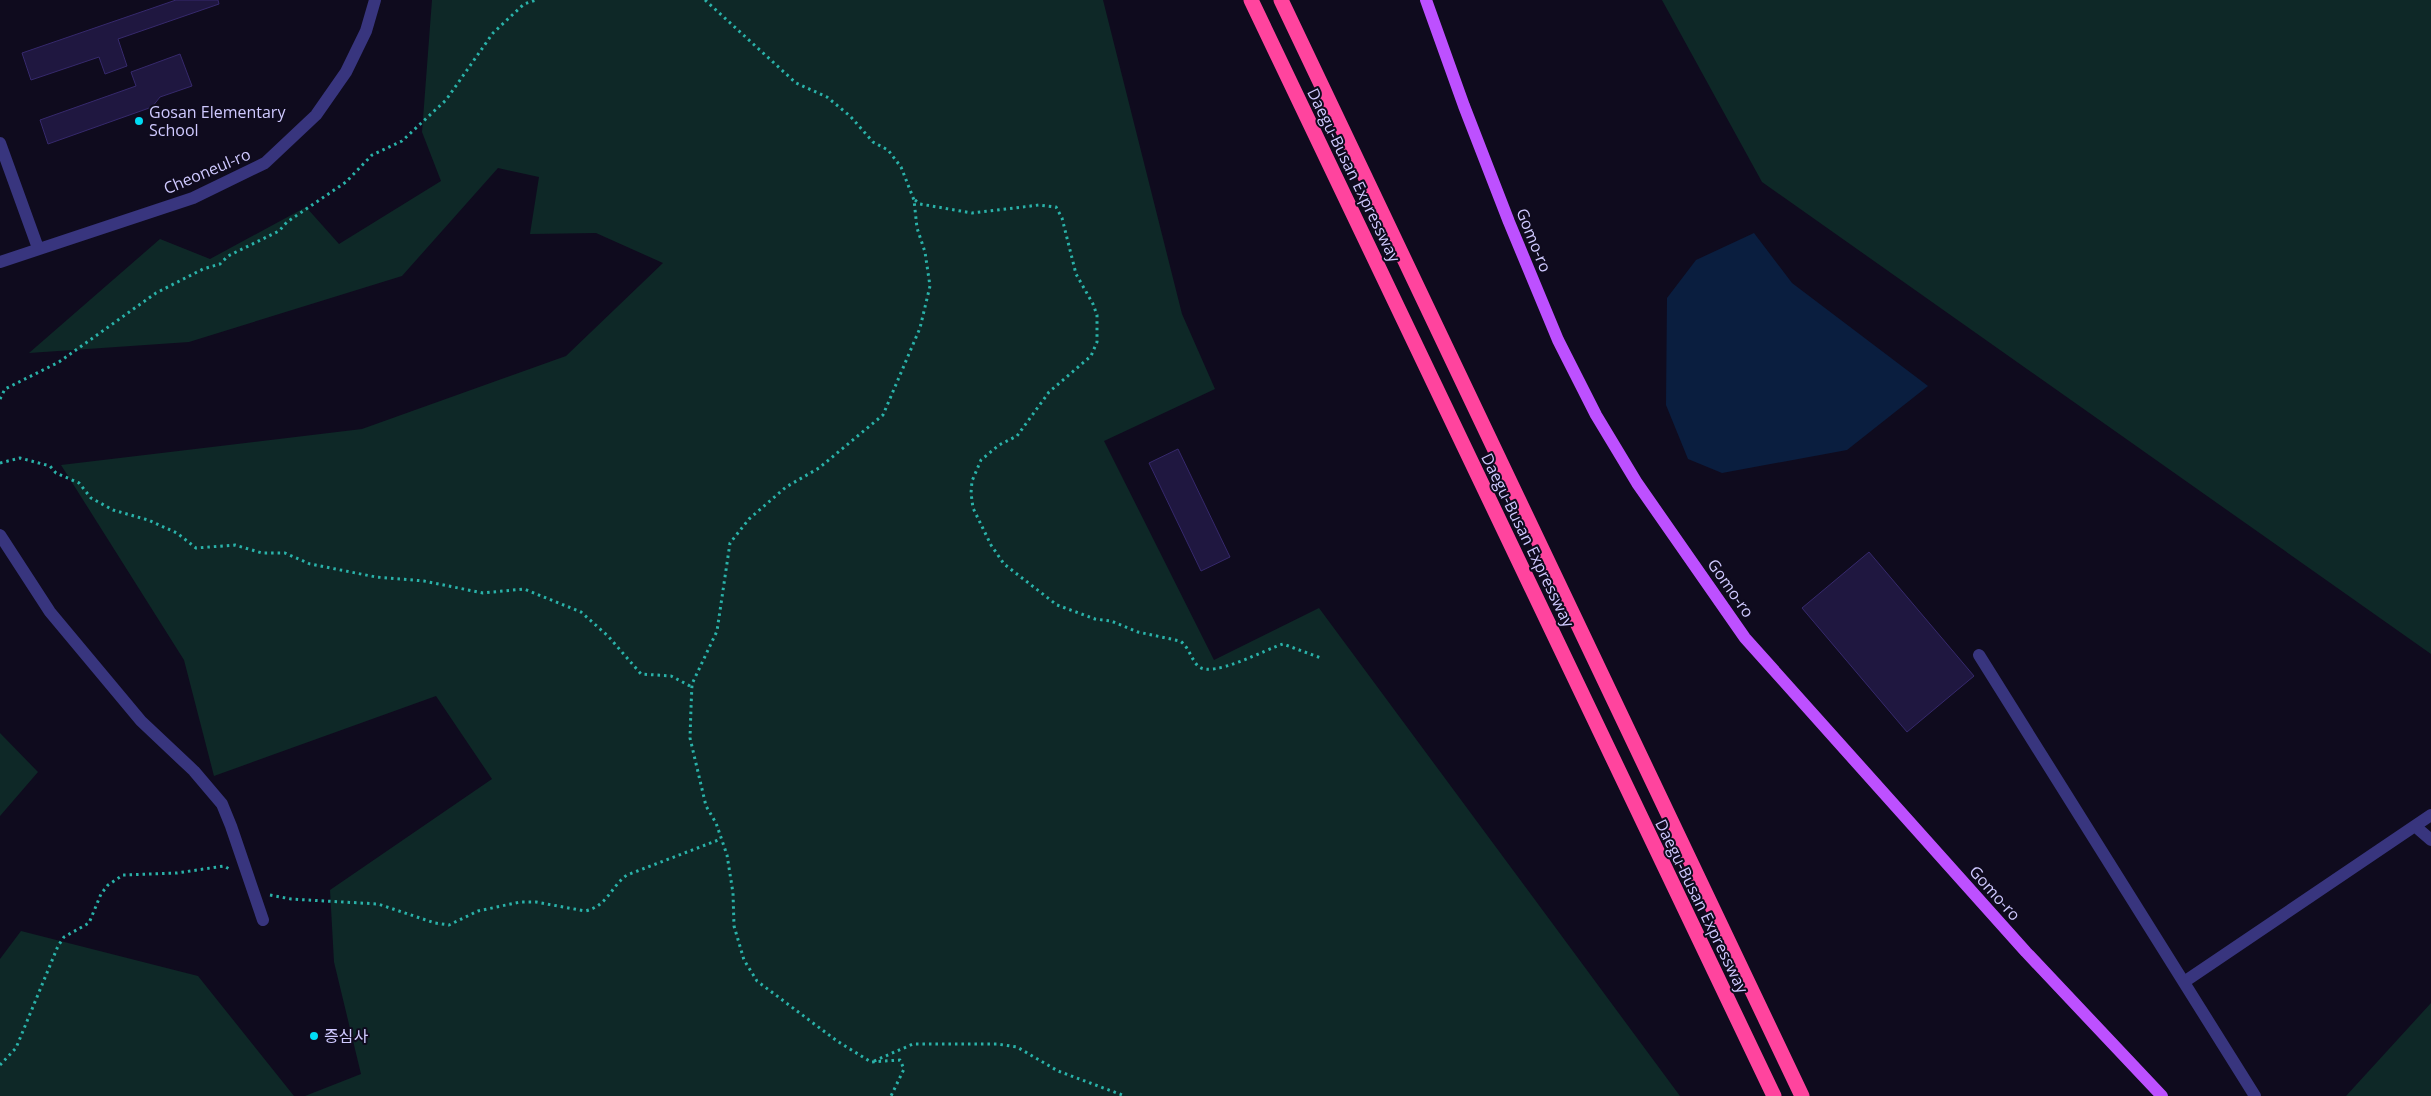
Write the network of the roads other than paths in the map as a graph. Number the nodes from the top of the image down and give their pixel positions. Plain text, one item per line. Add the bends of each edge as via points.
1 (375, 0) edge
2 (1251, 0) edge
3 (1281, 0) edge
4 (1426, 0) edge
5 (0, 143) edge
6 (38, 248) junction
7 (0, 262) edge
8 (0, 535) edge
9 (1980, 655) dead end
10 (2431, 815) edge
11 (2416, 827) junction
12 (2431, 840) edge
13 (263, 920) dead end
14 (2184, 982) junction
15 (1774, 1096) edge
16 (1802, 1096) edge
17 (2162, 1096) edge
18 (2255, 1096) edge

1 - 6 street, Cheoneul-ro via 366,31 346,72 316,115 266,163 194,198
2 - 15 highway, Daegu-Busan Expressway
3 - 16 highway, Daegu-Busan Expressway
4 - 17 main road, Gomo-ro via 1508,222 1558,340 1596,415 1637,483 1745,638 2020,945
5 - 6 street
6 - 7 street, Cheoneul-ro
8 - 13 street via 50,612 141,721 194,771 222,804
9 - 14 street
10 - 11 street
11 - 12 street
11 - 14 street
14 - 18 street

